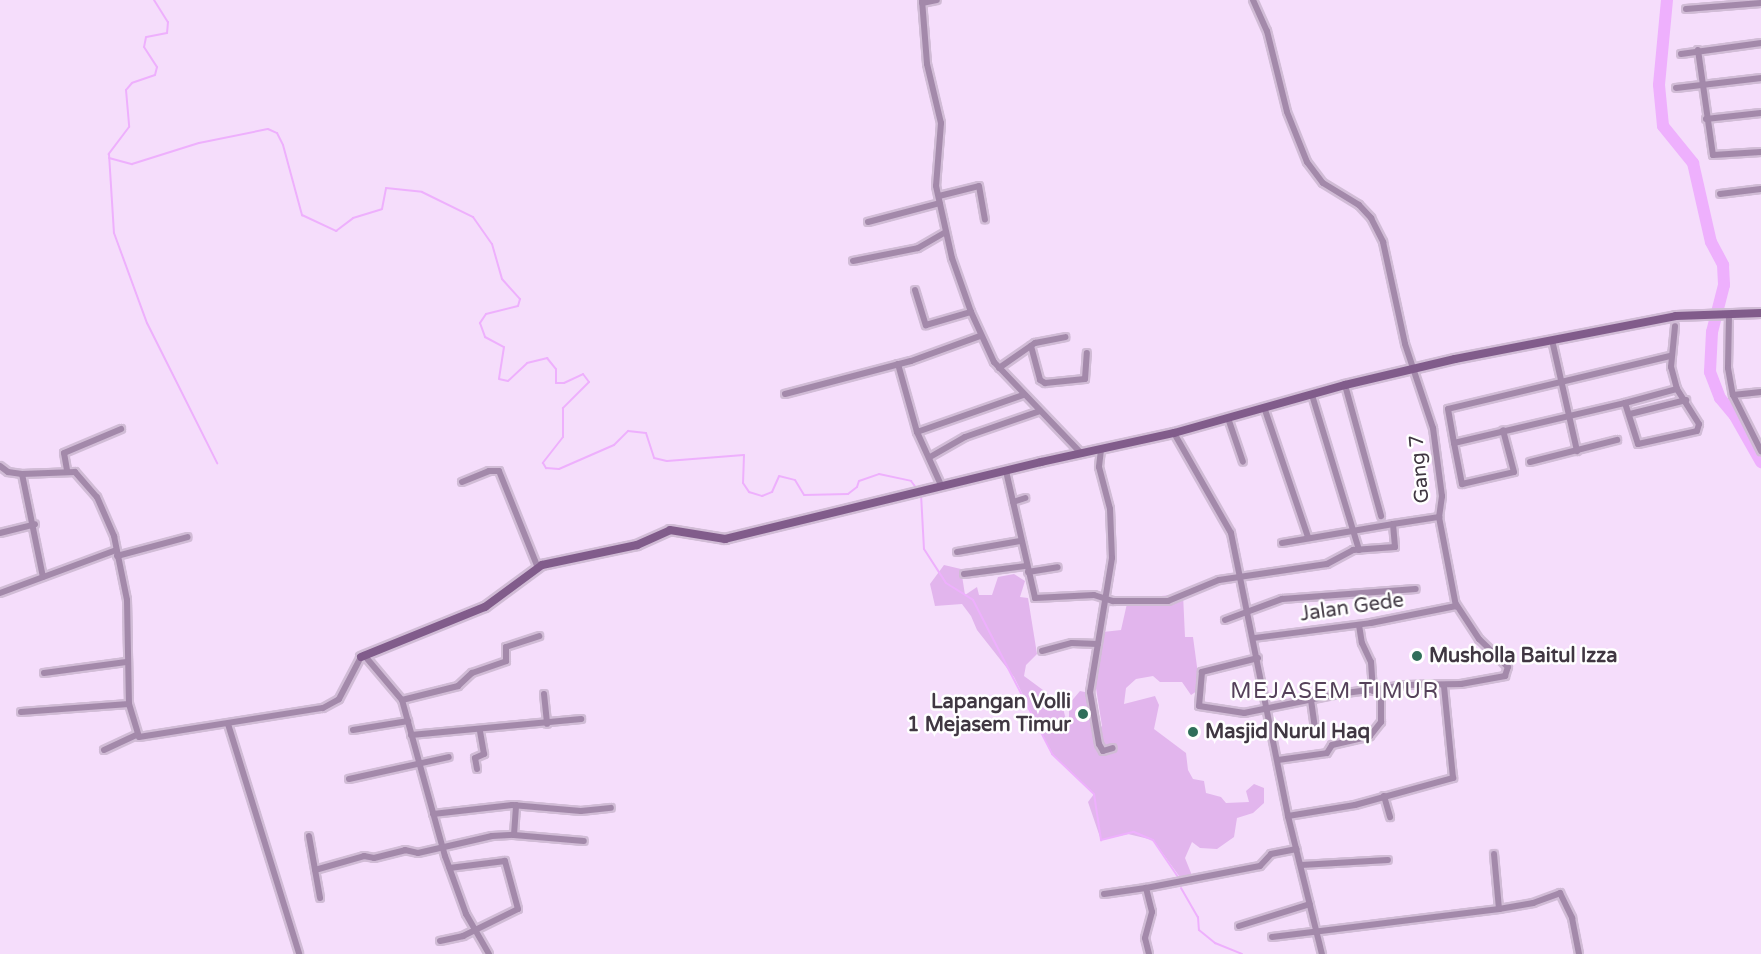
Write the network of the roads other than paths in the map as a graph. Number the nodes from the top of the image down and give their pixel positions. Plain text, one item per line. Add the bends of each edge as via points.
1 (937, 0) edge
2 (1253, 0) edge
3 (1720, 0) edge
4 (922, 2) edge
5 (1761, 3) edge
6 (1721, 8) junction
7 (1686, 9) dead end
8 (1761, 43) edge
9 (1698, 50) junction
10 (1681, 54) dead end
11 (1761, 78) edge
12 (1702, 85) junction
13 (1676, 88) dead end
14 (1761, 113) edge
15 (1706, 119) junction
16 (1761, 152) edge
17 (1761, 189) edge
18 (1720, 194) dead end
19 (940, 200) junction
20 (985, 219) dead end
21 (868, 222) dead end
22 (946, 232) junction
23 (853, 261) dead end
24 (915, 290) dead end
25 (971, 312) junction
26 (1761, 313) edge
27 (1725, 315) junction
28 (1675, 326) dead end
29 (980, 336) junction
30 (1065, 337) dead end
31 (1552, 340) junction
32 (1031, 346) junction
33 (1087, 353) dead end
34 (1670, 356) junction
35 (898, 364) junction
36 (999, 368) junction
37 (1412, 369) junction
38 (1561, 382) junction
39 (1345, 385) junction
40 (1677, 389) junction
41 (1761, 392) edge
42 (785, 394) dead end
43 (1023, 395) junction
44 (1312, 395) junction
45 (1733, 395) junction
46 (1686, 400) junction
47 (1625, 403) junction
48 (1264, 407) junction
49 (1040, 411) junction
50 (1630, 414) junction
51 (1568, 416) junction
52 (1228, 418) junction
53 (121, 429) dead end
54 (1503, 430) junction
55 (917, 432) junction
56 (1174, 434) junction
57 (1758, 437) edge
58 (1617, 440) dead end
59 (1454, 443) junction
60 (1577, 451) junction
61 (1761, 451) edge
62 (1093, 452) junction
63 (930, 457) junction
64 (1243, 462) dead end
65 (1530, 462) dead end
66 (0, 466) edge
67 (67, 470) junction
68 (1006, 471) junction
69 (22, 474) junction
70 (462, 482) dead end
71 (942, 487) junction
72 (1025, 498) dead end
73 (1013, 502) junction
74 (1381, 516) dead end
75 (1439, 517) junction
76 (35, 524) junction
77 (1393, 524) junction
78 (1354, 531) junction
79 (0, 533) edge
80 (1307, 533) junction
81 (188, 537) dead end
82 (1020, 541) junction
83 (1282, 543) dead end
84 (1359, 550) junction
85 (957, 552) dead end
86 (117, 553) junction
87 (1058, 567) dead end
88 (538, 568) junction
89 (1027, 569) junction
90 (964, 574) dead end
91 (1243, 576) junction
92 (43, 577) junction
93 (1416, 589) dead end
94 (0, 593) edge
95 (1106, 598) junction
96 (1455, 606) junction
97 (1247, 612) junction
98 (1225, 620) dead end
99 (1359, 625) junction
100 (539, 636) dead end
101 (1254, 638) junction
102 (1098, 644) junction
103 (1042, 651) dead end
104 (362, 656) junction
105 (1258, 658) junction
106 (126, 662) junction
107 (44, 673) dead end
108 (1444, 686) junction
109 (1381, 690) junction
110 (1373, 691) junction
111 (544, 694) dead end
112 (402, 700) junction
113 (1311, 700) junction
114 (129, 704) junction
115 (1268, 710) junction
116 (21, 712) dead end
117 (581, 719) dead end
118 (408, 721) junction
119 (228, 724) junction
120 (547, 724) junction
121 (353, 730) dead end
122 (480, 730) junction
123 (1315, 730) dead end
124 (136, 735) junction
125 (411, 735) junction
126 (1113, 748) dead end
127 (104, 750) dead end
128 (449, 757) dead end
129 (1278, 760) junction
130 (419, 762) junction
131 (477, 769) dead end
132 (348, 778) dead end
133 (1384, 796) junction
134 (516, 805) junction
135 (611, 808) dead end
136 (434, 814) junction
137 (1288, 816) junction
138 (1390, 817) dead end
139 (514, 834) junction
140 (309, 836) dead end
141 (584, 841) dead end
142 (441, 845) junction
143 (1297, 849) junction
144 (1494, 854) dead end
145 (1388, 860) dead end
146 (1301, 865) junction
147 (449, 868) junction
148 (315, 870) junction
149 (1146, 888) junction
150 (1104, 894) dead end
151 (320, 898) dead end
152 (1310, 904) junction
153 (1499, 909) junction
154 (1239, 926) dead end
155 (475, 928) junction
156 (1315, 931) junction
157 (1272, 937) dead end
158 (440, 941) dead end
159 (299, 954) edge
160 (489, 954) edge
161 (1149, 954) edge
162 (1322, 954) edge
163 (1580, 954) edge

1 - 4 street
2 - 37 street, Gang 7 via 1268,31 1287,112 1307,162 1323,183 1359,205 1383,242
3 - 6 street
4 - 19 street via 927,64 941,123 935,167
5 - 6 street
6 - 7 street
8 - 9 street
9 - 10 street
9 - 12 street
11 - 12 street
12 - 13 street
12 - 15 street
14 - 15 street
15 - 16 street via 1714,157
17 - 18 street
19 - 20 street via 979,186
19 - 21 street
19 - 22 street
22 - 23 street via 918,248
22 - 25 street
24 - 25 street via 926,326
25 - 29 street
26 - 27 street
27 - 31 street via 1676,316
27 - 45 street
28 - 34 street
29 - 35 street
29 - 36 street
30 - 32 street
31 - 37 street
31 - 38 street
32 - 33 street via 1040,380 1045,383 1085,379
32 - 36 street
34 - 38 street
34 - 40 street
35 - 42 street
35 - 55 street
36 - 43 street
37 - 39 street
37 - 75 street, Gang 7 via 1433,428 1442,496
38 - 51 street
38 - 59 street via 1448,409
39 - 44 street
39 - 74 street
40 - 46 street
40 - 47 street
41 - 45 street
43 - 49 street
43 - 55 street
44 - 48 street
44 - 78 street
45 - 57 street
46 - 50 street
46 - 50 street via 1699,424 1697,431 1638,444
47 - 50 street
47 - 51 street
48 - 52 street
48 - 80 street
49 - 62 street
49 - 63 street via 956,441
51 - 54 street
51 - 60 street
52 - 56 street
52 - 64 street
53 - 67 street via 64,453
54 - 59 street
54 - 59 street via 1514,474 1462,484
55 - 63 street
56 - 62 street
56 - 91 street via 1226,521
57 - 61 street
58 - 60 street
60 - 65 street
62 - 68 street
62 - 95 street via 1110,509 1112,558
63 - 71 street
66 - 69 street
67 - 69 street
67 - 86 street via 80,474 97,497
68 - 71 street
68 - 73 street
69 - 76 street
70 - 88 street via 489,471 501,474
71 - 88 street via 725,539 670,530 637,545
72 - 73 street
73 - 82 street
75 - 77 street, Gang 7
75 - 96 street
76 - 79 street
76 - 92 street
77 - 78 street
77 - 84 street, Gang 7 via 1396,547
78 - 80 street
78 - 84 street
80 - 83 street
81 - 86 street
82 - 85 street
82 - 89 street
84 - 91 street, Gang 7 via 1326,564
86 - 92 street
86 - 106 street via 127,600
87 - 89 street
88 - 104 street via 485,607
89 - 90 street
89 - 95 street, Gang 7 via 1035,598
91 - 95 street, Gang 7 via 1219,580 1168,601
91 - 97 street
92 - 94 street
93 - 97 street via 1282,599
95 - 102 street
96 - 99 street, Jalan Gede
96 - 108 street via 1479,639 1508,666 1501,677
97 - 98 street
97 - 101 street
99 - 101 street, Jalan Gede
99 - 110 street via 1371,662
100 - 112 street via 506,647 506,661 476,670 458,686
101 - 105 street
102 - 103 street via 1072,644
102 - 126 street via 1090,694 1099,744 1103,751
104 - 112 street
104 - 119 street via 339,699 330,705
105 - 115 street
105 - 115 street via 1202,672 1199,705 1244,713
106 - 107 street
106 - 114 street
108 - 109 street via 1406,685
108 - 133 street via 1454,776
109 - 110 street
109 - 129 street via 1381,722 1370,736 1332,745 1327,753
110 - 113 street
111 - 120 street
112 - 118 street
113 - 115 street
113 - 123 street
114 - 116 street
114 - 124 street
115 - 129 street
117 - 120 street
118 - 121 street
118 - 125 street
119 - 124 street
119 - 159 street
120 - 122 street
122 - 125 street
122 - 131 street via 484,754 475,758
124 - 127 street
125 - 130 street
128 - 130 street
129 - 137 street
130 - 132 street
130 - 136 street
133 - 137 street
133 - 138 street
134 - 135 street
134 - 136 street
134 - 139 street
136 - 142 street
137 - 143 street
139 - 141 street
139 - 142 street
140 - 148 street
142 - 147 street
142 - 148 street via 418,853 405,850 374,858 364,856
143 - 146 street
143 - 149 street via 1271,854 1262,865
144 - 153 street
145 - 146 street
146 - 152 street
147 - 155 street via 466,915
147 - 155 street via 507,862 517,911
148 - 151 street
149 - 150 street
149 - 161 street via 1152,912 1144,938
152 - 154 street
152 - 156 street
153 - 156 street
153 - 163 street via 1563,894
155 - 158 street
155 - 160 street
156 - 157 street
156 - 162 street

